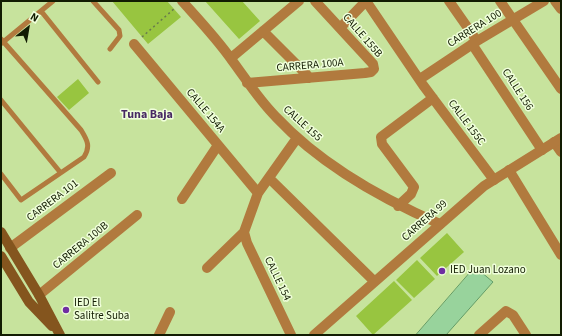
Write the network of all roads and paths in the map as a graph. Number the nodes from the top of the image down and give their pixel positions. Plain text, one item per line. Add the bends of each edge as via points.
1 (53, 1) edge
2 (93, 1) edge
3 (182, 1) edge
4 (299, 1) edge
5 (315, 1) edge
6 (366, 1) edge
7 (449, 1) edge
8 (500, 1) edge
9 (544, 1) edge
10 (555, 1) edge
11 (561, 9) edge
12 (41, 11) junction
13 (512, 20) junction
14 (340, 28) junction
15 (263, 31) junction
16 (2, 42) edge
17 (474, 43) junction
18 (134, 44) joint
19 (110, 49) dead end
20 (231, 58) junction
21 (374, 69) joint
22 (310, 78) junction
23 (420, 80) junction
24 (98, 82) dead end
25 (247, 83) junction
26 (561, 89) edge
27 (433, 98) junction
28 (1, 100) edge
29 (298, 138) junction
30 (558, 140) edge
31 (218, 145) junction
32 (542, 150) junction
33 (561, 152) edge
34 (509, 170) junction
35 (60, 172) junction
36 (1, 174) edge
37 (110, 174) dead end
38 (269, 178) junction
39 (494, 180) junction
40 (258, 193) junction
41 (182, 199) dead end
42 (398, 206) junction
43 (138, 215) dead end
44 (440, 224) junction
45 (1, 232) edge
46 (244, 232) junction
47 (10, 248) junction
48 (561, 255) edge
49 (1, 256) edge
50 (207, 268) dead end
51 (374, 281) junction
52 (39, 295) junction
53 (170, 312) dead end
54 (60, 334) edge
55 (159, 335) edge
56 (291, 335) edge
57 (314, 335) edge
58 (479, 335) edge
59 (526, 335) edge

1 - 12 lane
2 - 19 lane via 119,30 120,36
3 - 18 path
3 - 20 street, CALLE 155
4 - 15 street
5 - 14 street, CALLE 155B
6 - 14 street
6 - 23 street, CALLE 155C
7 - 17 street, CALLE 156
8 - 13 street
9 - 13 street, CARRERA 100
10 - 11 street
12 - 16 lane
12 - 24 lane
13 - 17 street, CARRERA 100
13 - 26 street
14 - 21 street, CALLE 155B via 373,64
15 - 20 street
15 - 22 street
16 - 35 lane via 80,130 88,144 84,157
17 - 23 street, CARRERA 100
17 - 32 street, CALLE 156
18 - 31 street, CALLE 154A
20 - 25 street, CALLE 155
21 - 22 street, CARRERA 100A via 365,73
22 - 25 street, CARRERA 100A
23 - 27 street, CALLE 155C
25 - 29 street, CALLE 155 via 275,117
27 - 39 street, CALLE 155C
27 - 42 street via 381,136 382,144 414,186 411,194
28 - 35 lane
29 - 38 street
29 - 42 street, CALLE 155 via 326,161
30 - 32 street, CARRERA 99
30 - 33 street
31 - 40 street, CALLE 154A
31 - 41 street
32 - 34 street, CARRERA 99
34 - 39 street, CARRERA 99
34 - 48 street
35 - 36 lane via 21,200
37 - 47 street, CARRERA 101
38 - 40 street
38 - 51 street
39 - 44 street, CARRERA 99
40 - 46 street
42 - 44 street, CALLE 155
43 - 52 street, CARRERA 100B
44 - 51 street, CARRERA 99
45 - 47 main road
46 - 50 street
46 - 56 street, CALLE 154
47 - 52 main road
49 - 54 main road via 29,302
51 - 57 street, CARRERA 99
52 - 54 main road
53 - 55 street
58 - 59 street via 506,311 513,315

